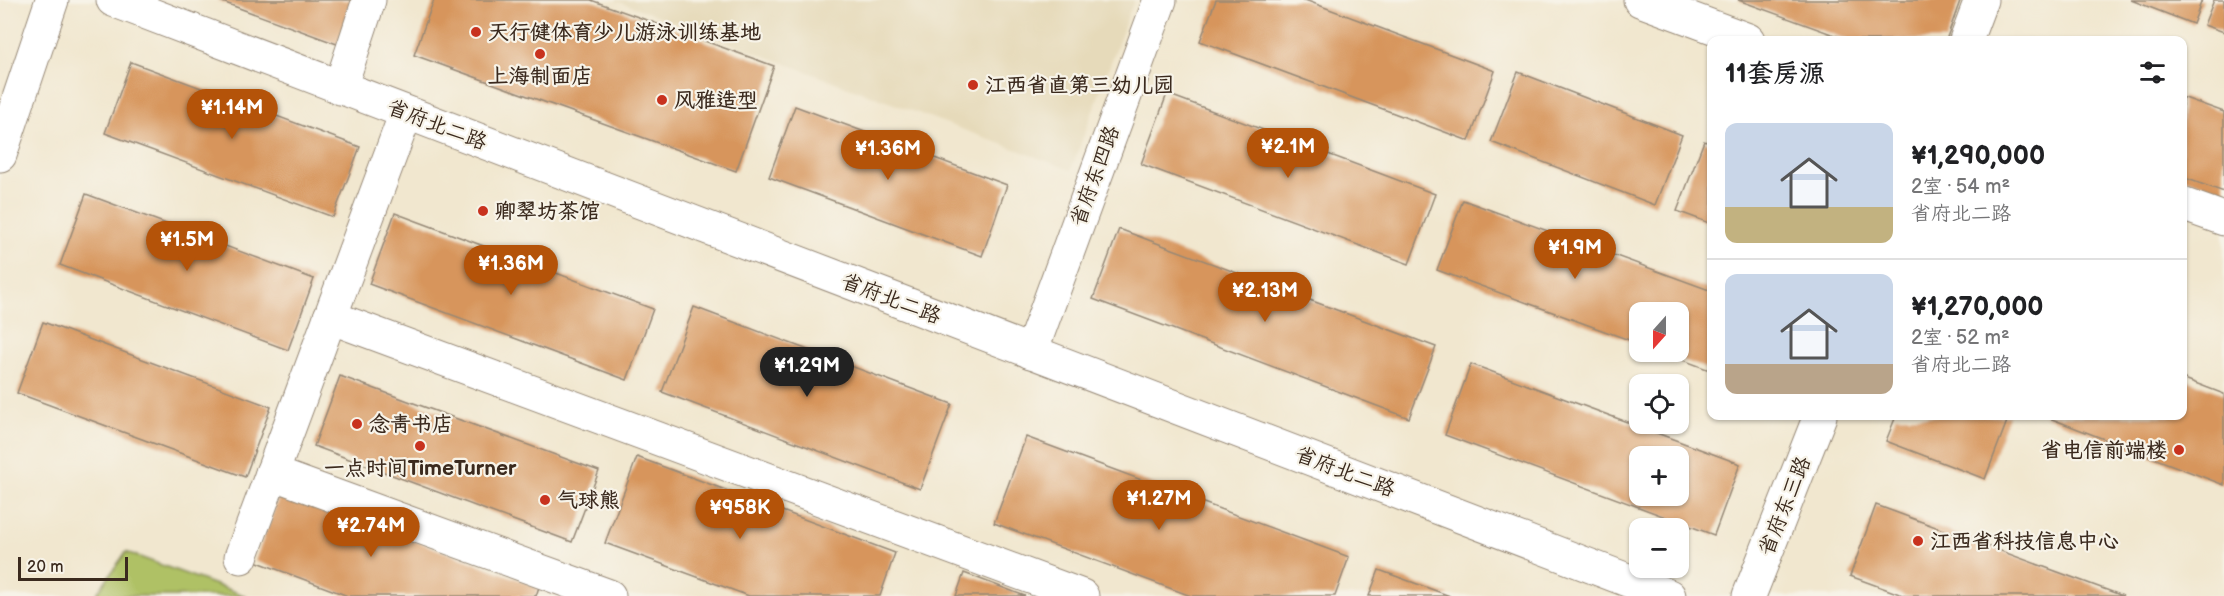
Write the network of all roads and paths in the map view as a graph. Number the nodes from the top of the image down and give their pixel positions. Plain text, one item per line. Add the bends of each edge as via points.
1 (52, 0) edge
2 (113, 0) edge
3 (369, 0) edge
4 (1160, 0) edge
5 (1640, 0) edge
6 (1981, 0) edge
7 (1737, 36) edge
8 (1968, 36) edge
9 (340, 88) junction
10 (406, 113) junction
11 (0, 155) edge
12 (2187, 206) edge
13 (2224, 219) edge
14 (330, 317) junction
15 (1031, 352) junction
16 (1818, 420) edge
17 (272, 473) junction
18 (242, 557) dead end
19 (609, 596) edge
20 (1082, 596) edge
21 (1669, 596) edge
22 (1749, 596) edge

1 - 11 street
2 - 9 street, 省府北二路
3 - 9 street
4 - 15 street, 省府东四路
5 - 7 street
6 - 8 street
9 - 10 street, 省府北二路
10 - 14 street
10 - 15 street, 省府北二路
12 - 13 street
14 - 17 street
14 - 20 street
15 - 21 street, 省府北二路
16 - 22 street, 省府东三路
17 - 18 street
17 - 19 street

